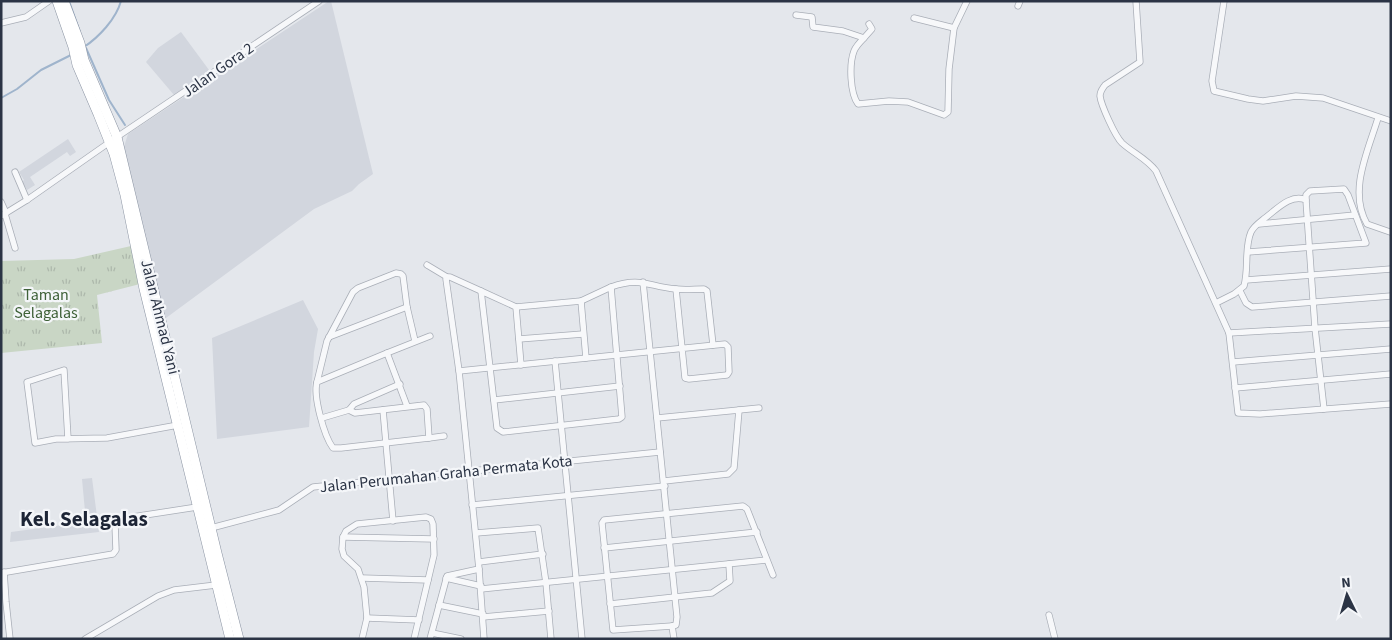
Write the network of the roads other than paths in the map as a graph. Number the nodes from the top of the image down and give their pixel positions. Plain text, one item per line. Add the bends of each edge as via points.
1 (48, 1) edge
2 (57, 1) edge
3 (64, 1) edge
4 (319, 1) edge
5 (967, 1) edge
6 (1136, 1) edge
7 (1224, 1) edge
8 (796, 15) dead end
9 (914, 18) dead end
10 (1, 23) edge
11 (869, 24) dead end
12 (954, 28) junction
13 (71, 30) junction
14 (864, 38) junction
15 (1378, 118) junction
16 (1391, 121) edge
17 (114, 140) junction
18 (15, 172) dead end
19 (27, 200) junction
20 (1306, 200) junction
21 (1, 202) edge
22 (4, 214) edge
23 (1355, 215) junction
24 (1308, 219) junction
25 (1257, 225) junction
26 (1390, 232) edge
27 (1309, 247) junction
28 (15, 248) dead end
29 (1248, 252) junction
30 (427, 265) dead end
31 (1391, 269) edge
32 (1311, 276) junction
33 (446, 277) junction
34 (1246, 280) junction
35 (643, 282) junction
36 (611, 287) junction
37 (676, 289) junction
38 (481, 291) junction
39 (1240, 291) junction
40 (1391, 296) edge
41 (580, 301) junction
42 (1313, 302) junction
43 (1216, 303) junction
44 (407, 307) junction
45 (516, 307) junction
46 (1391, 324) edge
47 (1315, 328) junction
48 (1229, 333) junction
49 (584, 334) junction
50 (430, 336) dead end
51 (329, 337) junction
52 (519, 339) junction
53 (415, 341) junction
54 (713, 346) junction
55 (682, 348) junction
56 (1391, 349) edge
57 (650, 352) junction
58 (388, 353) junction
59 (618, 355) junction
60 (1318, 356) junction
61 (586, 358) junction
62 (555, 362) junction
63 (1233, 362) junction
64 (521, 365) junction
65 (490, 368) junction
66 (459, 371) junction
67 (1391, 374) edge
68 (1320, 381) junction
69 (317, 382) junction
70 (400, 384) junction
71 (620, 386) junction
72 (1235, 388) junction
73 (558, 393) junction
74 (494, 400) junction
75 (1391, 404) edge
76 (408, 406) junction
77 (759, 408) dead end
78 (1324, 409) junction
79 (348, 410) junction
80 (382, 410) junction
81 (739, 410) junction
82 (322, 418) junction
83 (657, 418) junction
84 (561, 425) junction
85 (182, 429) junction
86 (444, 436) dead end
87 (430, 438) junction
88 (68, 439) junction
89 (186, 442) junction
90 (386, 443) junction
91 (660, 452) junction
92 (564, 462) junction
93 (469, 472) junction
94 (389, 480) junction
95 (664, 483) junction
96 (567, 496) junction
97 (472, 505) junction
98 (197, 507) junction
99 (667, 514) junction
100 (393, 521) junction
101 (211, 528) junction
102 (757, 532) junction
103 (476, 534) junction
104 (343, 537) junction
105 (434, 539) junction
106 (669, 542) junction
107 (604, 548) junction
108 (212, 554) junction
109 (543, 554) junction
110 (766, 560) junction
111 (479, 562) junction
112 (729, 564) junction
113 (479, 569) junction
114 (672, 570) junction
115 (3, 572) edge
116 (773, 575) dead end
117 (608, 576) junction
118 (362, 578) junction
119 (446, 578) junction
120 (428, 580) junction
121 (577, 580) junction
122 (546, 583) junction
123 (216, 585) junction
124 (481, 588) junction
125 (674, 598) junction
126 (3, 602) edge
127 (610, 604) junction
128 (439, 605) junction
129 (549, 611) junction
130 (1050, 615) dead end
131 (483, 616) junction
132 (367, 618) junction
133 (419, 620) junction
134 (672, 626) junction
135 (431, 636) edge
136 (10, 639) edge
137 (85, 639) edge
138 (230, 639) edge
139 (239, 639) edge
140 (362, 639) edge
141 (414, 639) edge
142 (461, 639) edge
143 (484, 639) edge
144 (550, 639) edge
145 (582, 639) edge
146 (674, 639) edge
147 (1055, 639) edge

1 - 10 street via 26,18
2 - 13 highway
3 - 13 highway
4 - 17 street, Jalan Gora 2
5 - 12 street
6 - 43 street via 1140,62 1105,85 1100,96 1121,142 1156,171
7 - 15 street via 1212,81 1214,91 1263,101 1296,96 1323,98
8 - 14 street via 812,17 816,28 843,31
9 - 12 street
11 - 14 street via 872,29
12 - 14 street via 946,115 908,102 859,104 851,64 855,48
13 - 17 highway, Jalan Ahmad Yani via 82,67
15 - 16 street
15 - 26 street via 1359,184 1359,196 1367,224
17 - 19 street, Jalan Gora 2
17 - 85 highway, Jalan Ahmad Yani
18 - 19 street
19 - 22 street, Jalan Gora 2
20 - 23 street via 1310,191 1344,189
20 - 24 street
20 - 25 street via 1286,202
21 - 22 street
22 - 28 street
23 - 24 street
23 - 27 street via 1366,243
24 - 25 street
24 - 27 street
25 - 29 street via 1252,230
27 - 29 street
27 - 32 street
29 - 34 street
30 - 33 street
31 - 32 street
32 - 34 street
32 - 42 street
33 - 38 street
33 - 66 street
34 - 39 street
35 - 36 street via 624,282
35 - 37 street
35 - 57 street
36 - 41 street
36 - 59 street
37 - 54 street via 707,290
37 - 55 street
38 - 45 street
38 - 65 street
39 - 42 street via 1252,307
39 - 43 street
40 - 42 street
41 - 45 street
41 - 49 street
42 - 47 street
43 - 48 street
44 - 51 street
44 - 51 street via 403,276 396,273 353,292
44 - 53 street
45 - 52 street
46 - 47 street
47 - 48 street
47 - 60 street
48 - 63 street
49 - 52 street
49 - 61 street
50 - 53 street
51 - 69 street
52 - 64 street
53 - 58 street
54 - 55 street
54 - 55 street via 725,344 728,347 729,372 725,376 686,379
55 - 57 street
56 - 60 street
57 - 59 street
57 - 83 street
58 - 69 street
58 - 70 street
59 - 61 street
59 - 71 street
60 - 63 street
60 - 68 street
61 - 62 street
62 - 64 street
62 - 73 street
63 - 72 street
64 - 65 street
65 - 66 street
65 - 74 street
66 - 93 street
67 - 68 street
68 - 72 street
68 - 78 street
69 - 82 street
70 - 76 street
70 - 79 street via 354,404
71 - 73 street
71 - 84 street via 621,418
72 - 78 street via 1237,411 1241,414
73 - 74 street
73 - 84 street
74 - 84 street via 497,428 503,432
75 - 78 street
76 - 80 street
76 - 87 street via 426,406
77 - 81 street
79 - 80 street via 355,413
79 - 82 street
80 - 90 street
81 - 83 street
81 - 95 street via 732,472
82 - 90 street via 333,448
83 - 91 street
84 - 92 street
85 - 88 street
85 - 89 highway, Jalan Ahmad Yani
86 - 87 street
87 - 90 street
88 - 88 street via 64,370 27,382 35,443
89 - 98 highway
89 - 101 highway, Jalan Ahmad Yani
90 - 94 street
91 - 92 street, Jalan Perumahan Graha Permata Kota
91 - 95 street
92 - 93 street, Jalan Perumahan Graha Permata Kota
92 - 96 street
93 - 94 street, Jalan Perumahan Graha Permata Kota
93 - 97 street
94 - 100 street
94 - 101 street, Jalan Perumahan Graha Permata Kota via 310,488 279,510
95 - 96 street
95 - 99 street
96 - 97 street
96 - 121 street
97 - 103 street
98 - 108 highway
98 - 115 street via 119,519 115,524 116,550 113,554
99 - 102 street via 743,506
99 - 106 street
99 - 107 street via 604,520
100 - 104 street via 357,524
100 - 105 street via 430,518
101 - 108 highway, Jalan Ahmad Yani
102 - 106 street
102 - 110 street
103 - 109 street via 538,528
103 - 111 street
104 - 105 street
104 - 118 street via 344,556 358,569
105 - 120 street
106 - 107 street
106 - 114 street
107 - 117 street
108 - 123 highway
108 - 139 highway, Jalan Ahmad Yani
109 - 111 street
109 - 122 street
110 - 112 street
110 - 116 street
111 - 113 street
112 - 114 street
112 - 125 street via 730,581 715,592
113 - 119 street via 450,574
113 - 124 street
114 - 117 street
114 - 125 street
115 - 126 street
117 - 121 street
117 - 127 street
118 - 120 street
118 - 132 street
119 - 124 street
119 - 128 street
120 - 133 street
121 - 122 street
121 - 145 street
122 - 124 street
122 - 129 street
123 - 137 street via 174,590 158,596
123 - 138 highway
124 - 131 street
125 - 127 street
125 - 134 street via 677,622
126 - 136 street
127 - 134 street via 614,630
128 - 131 street
128 - 135 street
129 - 131 street
129 - 144 street
130 - 147 street
131 - 143 street
132 - 133 street
132 - 140 street
133 - 141 street
134 - 146 street
135 - 142 street

